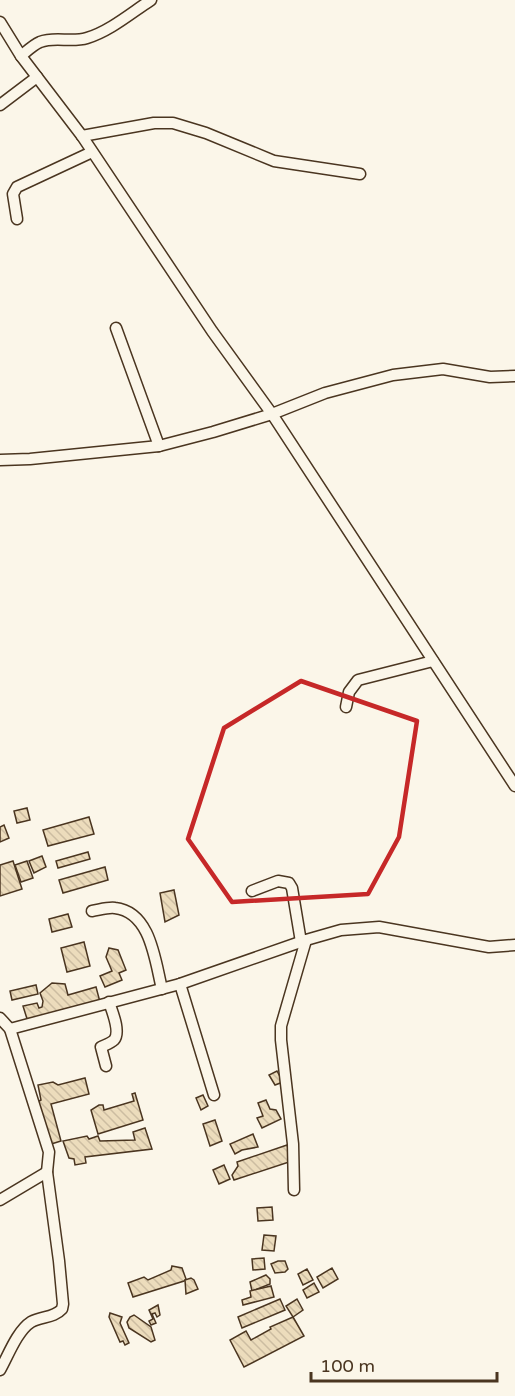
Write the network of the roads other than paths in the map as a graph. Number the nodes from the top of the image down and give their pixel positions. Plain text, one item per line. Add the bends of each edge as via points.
1 (151, 0) edge
2 (0, 22) edge
3 (21, 56) junction
4 (37, 77) junction
5 (0, 105) edge
6 (82, 136) junction
7 (92, 152) junction
8 (360, 174) dead end
9 (17, 219) dead end
10 (116, 328) dead end
11 (515, 376) edge
12 (272, 414) junction
13 (159, 446) junction
14 (0, 460) edge
15 (433, 661) junction
16 (346, 707) dead end
17 (515, 786) edge
18 (252, 891) dead end
19 (92, 911) dead end
20 (303, 941) junction
21 (515, 945) edge
22 (180, 984) junction
23 (162, 989) junction
24 (109, 1002) junction
25 (0, 1018) edge
26 (10, 1029) junction
27 (106, 1066) dead end
28 (214, 1095) dead end
29 (47, 1172) junction
30 (294, 1190) dead end
31 (0, 1200) edge
32 (0, 1370) edge

1 - 3 street via 99,34 68,42 41,42
2 - 3 street
3 - 4 street
4 - 5 street
4 - 6 street
6 - 7 street
6 - 8 street via 173,123 274,161
7 - 9 street via 17,188 13,194
7 - 12 street
10 - 13 street
11 - 12 street via 490,377 443,369 393,375 325,393
12 - 13 street
12 - 15 street
13 - 14 street
15 - 16 street via 358,680 352,684
15 - 17 street
18 - 20 street via 278,881 289,883
19 - 23 street via 115,908 131,913 144,926
20 - 21 street via 341,930 379,927 489,947
20 - 22 street
20 - 30 street via 281,1026
22 - 23 street
22 - 28 street
23 - 24 street
24 - 26 street
24 - 27 street via 117,1031 113,1041 101,1047
25 - 26 street
26 - 29 street via 46,1140
29 - 31 street
29 - 32 street via 62,1309 56,1315 30,1323

